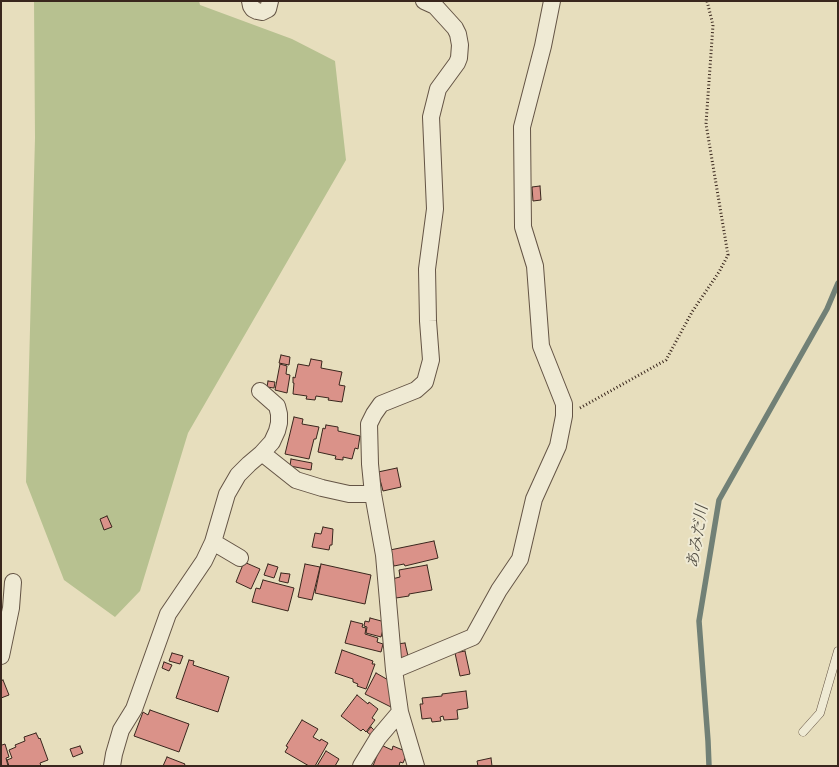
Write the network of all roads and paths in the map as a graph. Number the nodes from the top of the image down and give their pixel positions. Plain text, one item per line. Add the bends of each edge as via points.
1 (250, 1) edge
2 (270, 1) edge
3 (424, 1) edge
4 (552, 1) edge
5 (707, 1) edge
6 (260, 391) dead end
7 (564, 416) junction
8 (262, 454) junction
9 (373, 494) junction
10 (213, 542) junction
11 (240, 558) dead end
12 (13, 582) dead end
13 (838, 651) edge
14 (1, 656) edge
15 (394, 670) junction
16 (400, 712) junction
17 (803, 732) dead end
18 (112, 766) edge
19 (361, 766) edge
20 (416, 766) edge

1 - 2 street via 254,9 262,12 268,9
3 - 9 street via 435,6 455,28 460,45 457,63 438,89 431,117 435,209 427,269 431,360 425,382 416,390 381,404 369,424
4 - 7 street via 522,127 523,227 535,266 541,346 564,404
5 - 7 path via 713,25 706,124 728,255 666,360
6 - 8 street via 277,406 279,414 277,431
7 - 15 street via 558,446 534,499 520,559 473,637
8 - 9 street via 296,480 349,494
8 - 10 street via 238,475 227,494
9 - 15 street via 384,556
10 - 11 street
10 - 18 street via 204,562 168,614 134,710 121,730
12 - 14 street
13 - 17 lane via 820,713
15 - 16 street
16 - 19 street via 378,738
16 - 20 street

